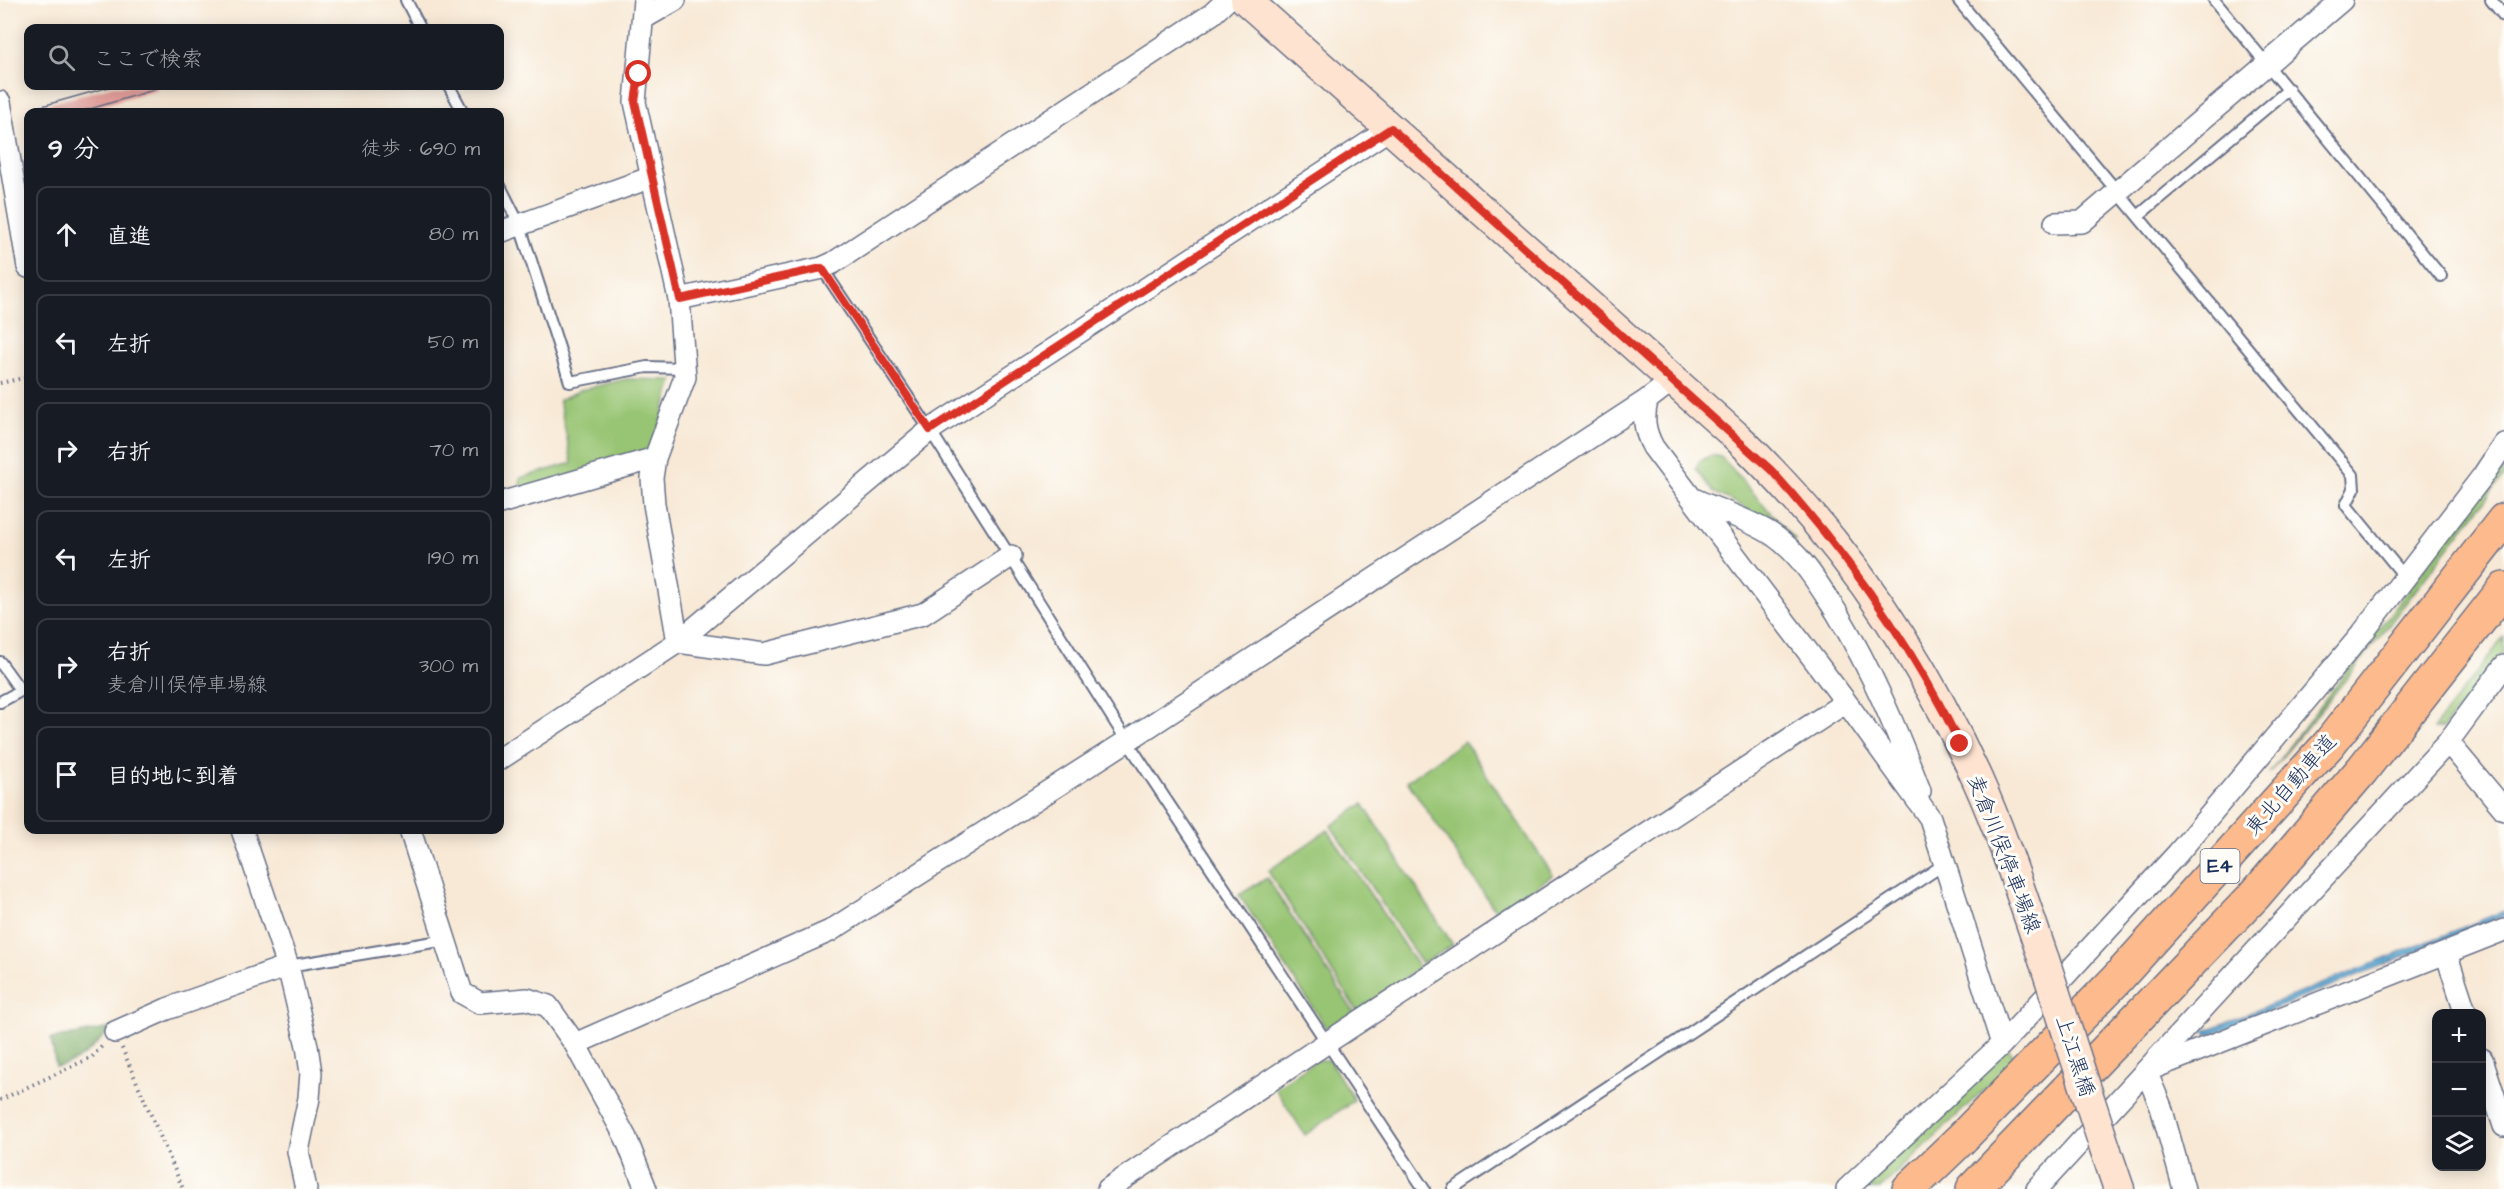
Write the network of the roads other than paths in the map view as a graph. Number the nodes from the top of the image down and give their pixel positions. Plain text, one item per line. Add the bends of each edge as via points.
1 (406, 0) edge
2 (675, 0) edge
3 (1227, 0) edge
4 (1246, 0) edge
5 (1958, 0) edge
6 (2214, 0) edge
7 (2342, 0) edge
8 (2491, 0) edge
9 (644, 9) edge
10 (2504, 16) edge
11 (418, 24) edge
12 (2268, 63) junction
13 (2289, 89) junction
14 (451, 90) edge
15 (0, 102) edge
16 (461, 108) edge
17 (1391, 128) junction
18 (652, 177) junction
19 (2118, 192) junction
20 (504, 194) edge
21 (2138, 216) junction
22 (2055, 224) dead end
23 (520, 226) junction
24 (504, 231) edge
25 (24, 243) edge
26 (822, 268) junction
27 (2441, 276) dead end
28 (680, 299) junction
29 (684, 368) junction
30 (1673, 380) junction
31 (1647, 400) junction
32 (930, 430) junction
33 (2504, 444) edge
34 (656, 458) junction
35 (1690, 497) junction
36 (504, 502) edge
37 (2504, 520) edge
38 (1011, 556) junction
39 (2405, 577) junction
40 (2504, 589) edge
41 (678, 642) junction
42 (0, 662) edge
43 (2504, 666) edge
44 (24, 688) edge
45 (24, 690) edge
46 (0, 702) edge
47 (1846, 702) junction
48 (1128, 741) junction
49 (2448, 742) junction
50 (504, 756) edge
51 (2504, 808) edge
52 (1930, 818) junction
53 (243, 834) edge
54 (411, 834) edge
55 (1943, 865) junction
56 (2504, 930) edge
57 (446, 940) junction
58 (2446, 953) junction
59 (2044, 960) joint
60 (288, 966) junction
61 (2464, 1009) edge
62 (115, 1032) road end
63 (1328, 1042) junction
64 (575, 1044) junction
65 (2002, 1044) junction
66 (2482, 1063) edge
67 (2146, 1071) junction
68 (2504, 1126) edge
69 (306, 1189) edge
70 (646, 1189) edge
71 (1108, 1189) edge
72 (1424, 1189) edge
73 (1453, 1189) edge
74 (1847, 1189) edge
75 (1909, 1189) edge
76 (1973, 1189) edge
77 (2037, 1189) edge
78 (2119, 1189) edge
79 (2184, 1189) edge

1 - 11 lane
2 - 9 street
3 - 26 street via 1192,27
4 - 17 main road, 麦倉川俣停車場線
5 - 19 lane
6 - 12 lane
7 - 12 street
8 - 10 lane
9 - 18 street via 635,102
12 - 13 lane
12 - 19 street
13 - 21 lane
13 - 27 lane
14 - 16 lane
15 - 25 street
17 - 30 main road, 麦倉川俣停車場線
17 - 32 street
18 - 23 street
18 - 28 street
19 - 21 lane
19 - 22 street via 2082,222
20 - 23 lane
21 - 39 lane via 2353,475 2354,489 2346,505
23 - 24 street
23 - 29 lane via 570,382 647,367
26 - 28 street
26 - 32 lane
28 - 29 street
29 - 34 street via 685,377
30 - 31 street
30 - 59 main road, 麦倉川俣停車場線 via 1771,470 1817,521 1886,613 1938,699 1979,783
31 - 35 street via 1643,419 1646,434
31 - 48 street
32 - 38 lane
32 - 41 street
33 - 39 street
34 - 36 street
34 - 41 street via 652,478 654,504
35 - 47 street
35 - 52 street via 1773,535 1795,554 1821,587 1886,702
37 - 75 highway, 東北自動車道 / E4 via 2329,744 2116,980
38 - 41 street via 923,614 764,654
38 - 48 lane
39 - 65 street via 2178,853
40 - 76 highway, 東北自動車道 / E4 via 2362,770 2255,895
41 - 50 street
42 - 44 lane
43 - 49 street
45 - 46 lane
47 - 52 street
47 - 63 street
48 - 63 lane
48 - 64 street via 830,931
49 - 51 street
49 - 67 street
52 - 55 street
53 - 60 street
54 - 57 street
55 - 65 street
55 - 73 lane
56 - 58 street
57 - 60 lane
57 - 64 street via 462,993 480,1003 527,999 548,1006
58 - 61 street
58 - 67 street
59 - 78 main road, 上江黒橋, bridge
60 - 62 street
60 - 69 street via 311,1073 298,1151
63 - 71 street
63 - 72 lane
64 - 70 street via 626,1138
65 - 74 street
66 - 68 street
67 - 77 street
67 - 79 street via 2161,1107

